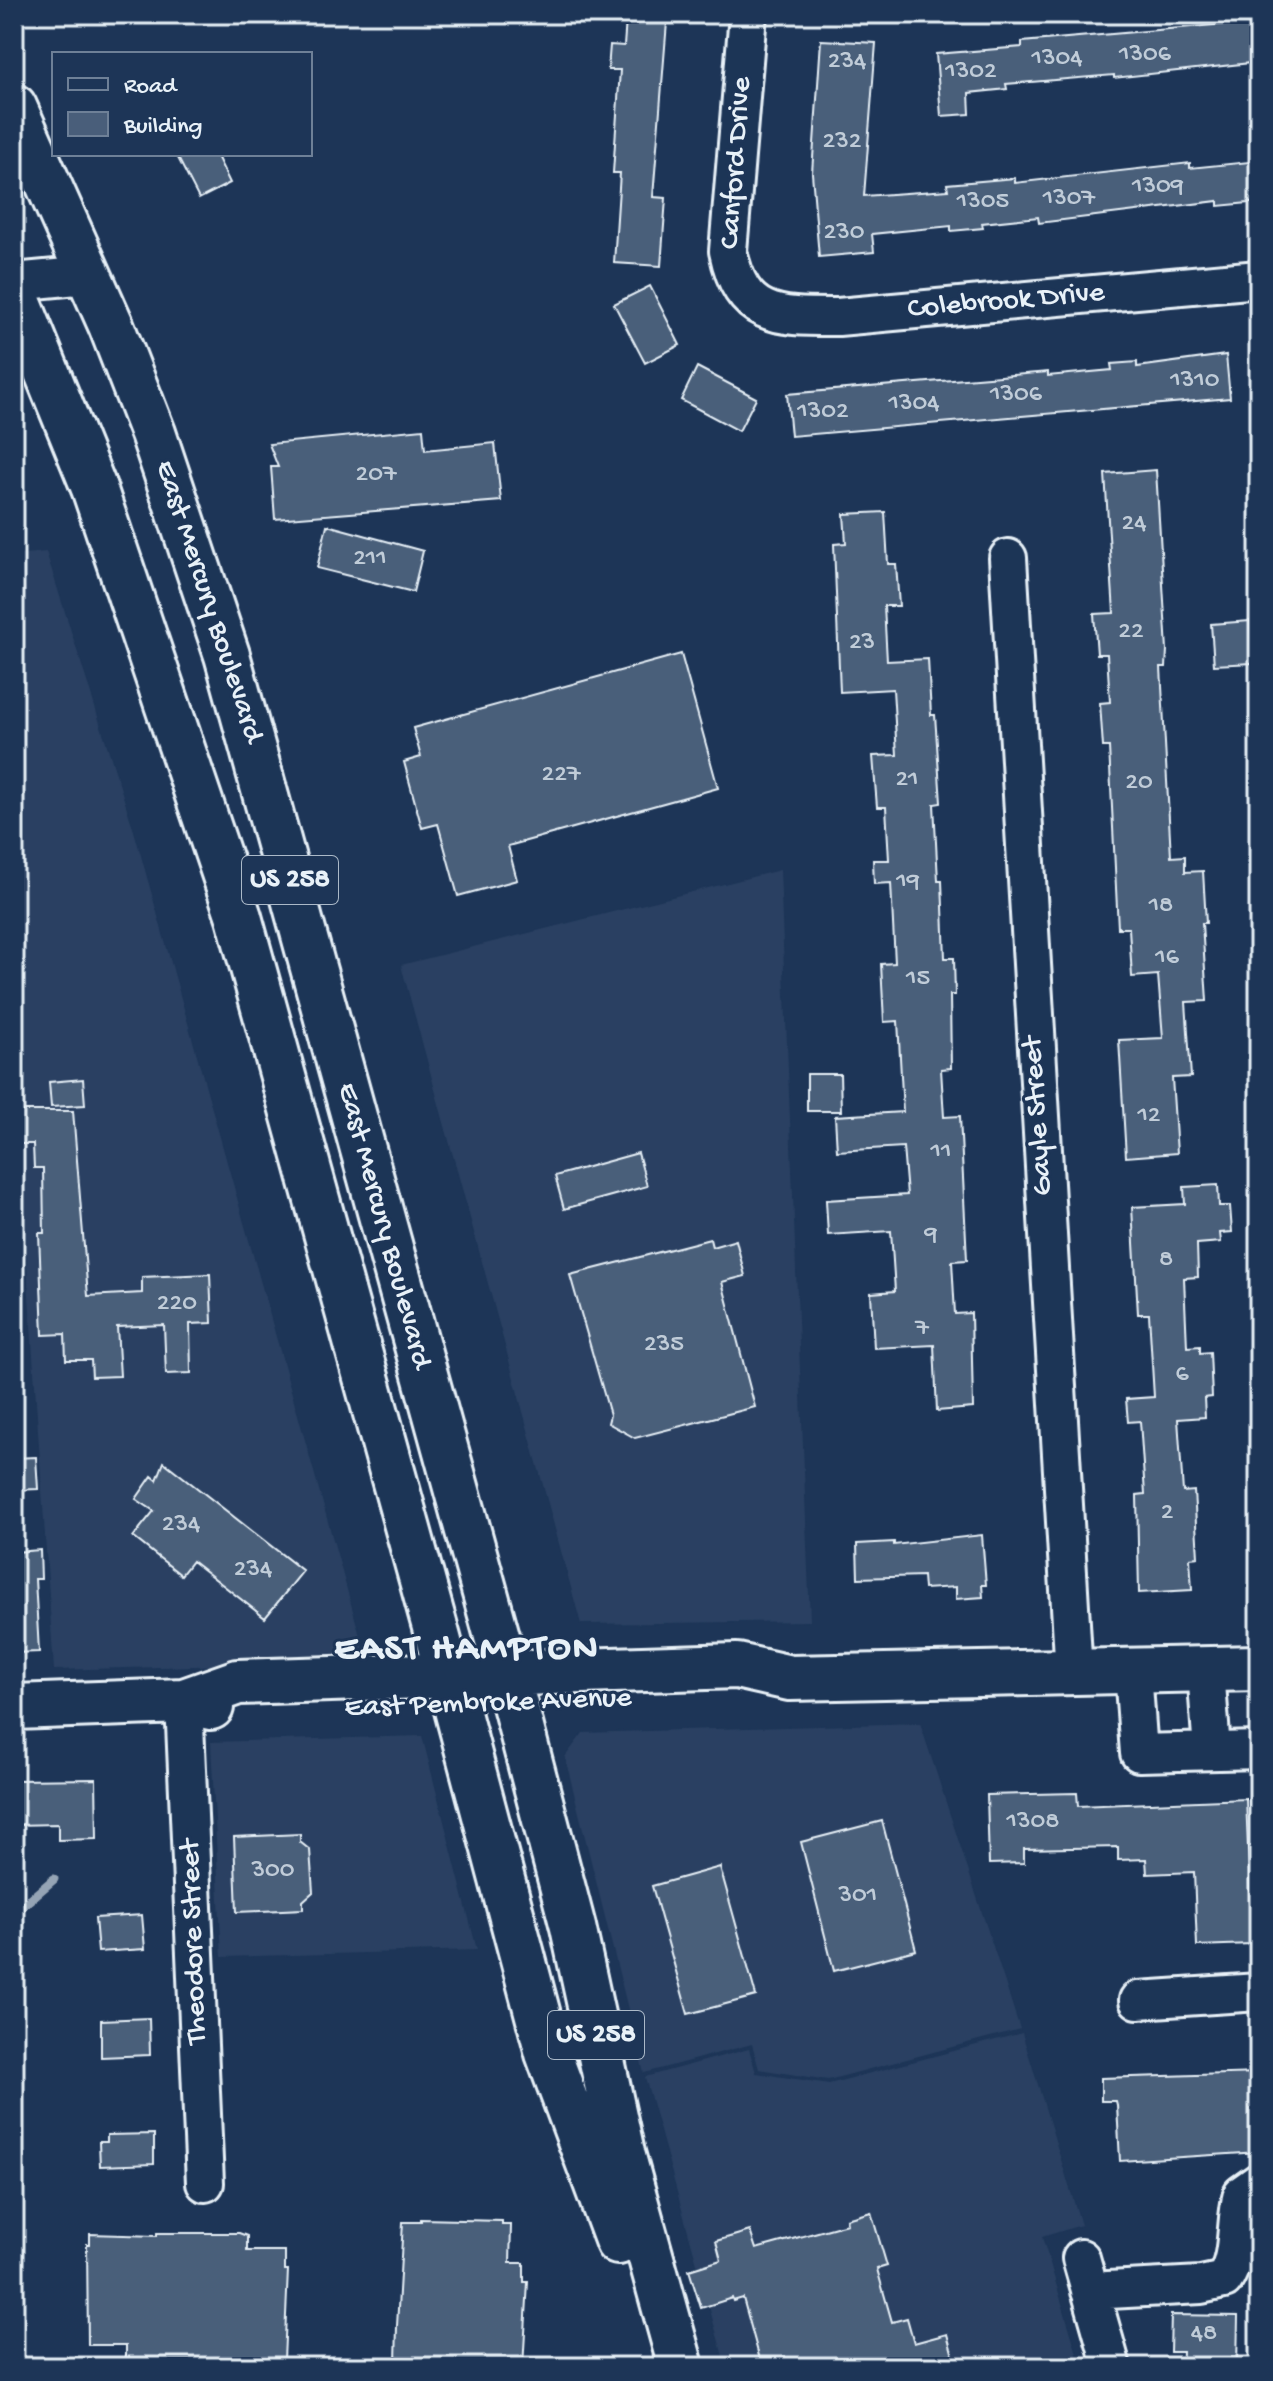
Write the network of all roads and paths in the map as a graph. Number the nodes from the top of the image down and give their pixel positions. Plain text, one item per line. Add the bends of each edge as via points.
1 (748, 14) edge
2 (14, 107) edge
3 (88, 275) junction
4 (1259, 279) edge
5 (14, 282) edge
6 (14, 291) edge
7 (754, 306) joint
8 (1008, 558) dead end
9 (1259, 1668) edge
10 (1206, 1670) junction
11 (1133, 1672) junction
12 (1074, 1674) junction
13 (510, 1688) junction
14 (451, 1690) junction
15 (184, 1701) junction
16 (14, 1707) edge
17 (1259, 1750) edge
18 (1212, 1751) junction
19 (1259, 1992) edge
20 (1138, 2000) dead end
21 (1259, 2182) edge
22 (205, 2183) dead end
23 (654, 2367) edge
24 (681, 2367) edge
25 (1112, 2367) edge

1 - 7 street, Canford Drive via 728,251 733,275
2 - 3 main road, East Mercury Boulevard / US 258
3 - 5 street
3 - 13 main road, East Mercury Boulevard / US 258 via 153,433 227,655
4 - 7 street, Colebrook Drive via 838,317 776,314
6 - 14 main road, East Mercury Boulevard / US 258 via 94,488 239,917
8 - 12 street, Gayle Street
9 - 10 main road, East Pembroke Avenue
10 - 11 main road, East Pembroke Avenue
10 - 18 street
11 - 12 main road, East Pembroke Avenue
11 - 18 street via 1139,1753
12 - 13 main road, East Pembroke Avenue via 790,1678 737,1666
13 - 14 main road, East Pembroke Avenue
13 - 24 main road, East Mercury Boulevard / US 258 via 573,1927 625,2168
14 - 15 main road, East Pembroke Avenue via 238,1712
14 - 23 main road, East Mercury Boulevard / US 258 via 548,2053 611,2216
15 - 16 main road, East Pembroke Avenue
15 - 22 street, Theodore Street
17 - 18 street
19 - 20 street
21 - 25 street via 1242,2194 1234,2222 1234,2265 1224,2280 1201,2285 1086,2275

